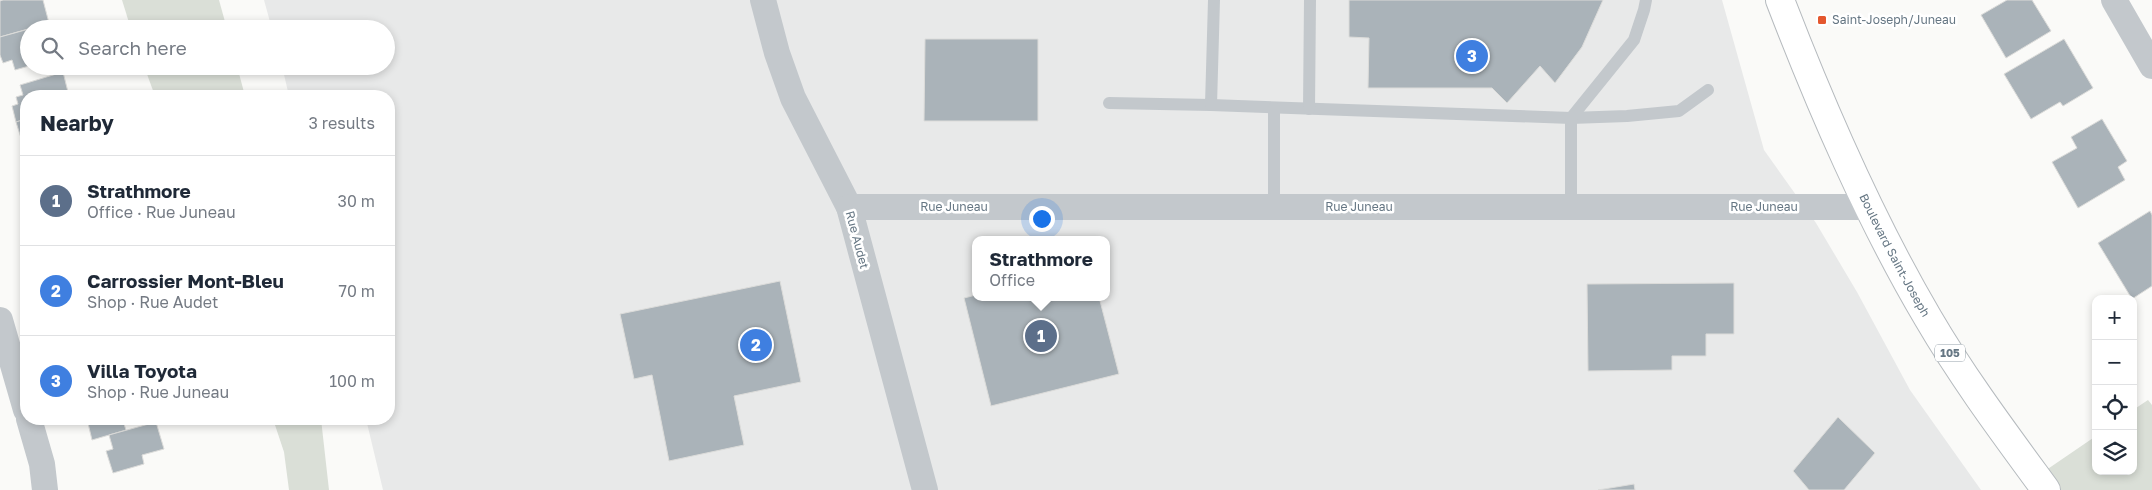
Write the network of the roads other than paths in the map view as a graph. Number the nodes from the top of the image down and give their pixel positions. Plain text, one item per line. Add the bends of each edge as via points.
1 (763, 0) edge
2 (1214, 0) edge
3 (1310, 0) edge
4 (1646, 0) edge
5 (1780, 0) edge
6 (2114, 0) edge
7 (2152, 66) edge
8 (1708, 90) dead end
9 (1109, 103) dead end
10 (1211, 106) junction
11 (1274, 108) junction
12 (1309, 109) junction
13 (1571, 118) junction
14 (848, 207) junction
15 (1274, 207) junction
16 (1571, 207) junction
17 (1869, 207) junction
18 (0, 320) edge
19 (20, 389) edge
20 (31, 425) edge
21 (45, 490) edge
22 (925, 490) edge
23 (2046, 490) edge

1 - 14 street, Rue Audet via 793,98
2 - 10 lane
3 - 12 lane
4 - 13 lane via 1634,40
5 - 17 main road, Boulevard Saint-Joseph / 105
6 - 7 street
8 - 13 lane via 1679,110
9 - 10 lane
10 - 11 lane
11 - 12 lane
11 - 15 lane
12 - 13 lane
13 - 16 lane
14 - 15 street, Rue Juneau
14 - 22 street, Rue Audet
15 - 16 street, Rue Juneau
16 - 17 street, Rue Juneau
17 - 23 main road, Boulevard Saint-Joseph / 105 via 1929,319 1966,378
18 - 19 street
20 - 21 street via 42,464

